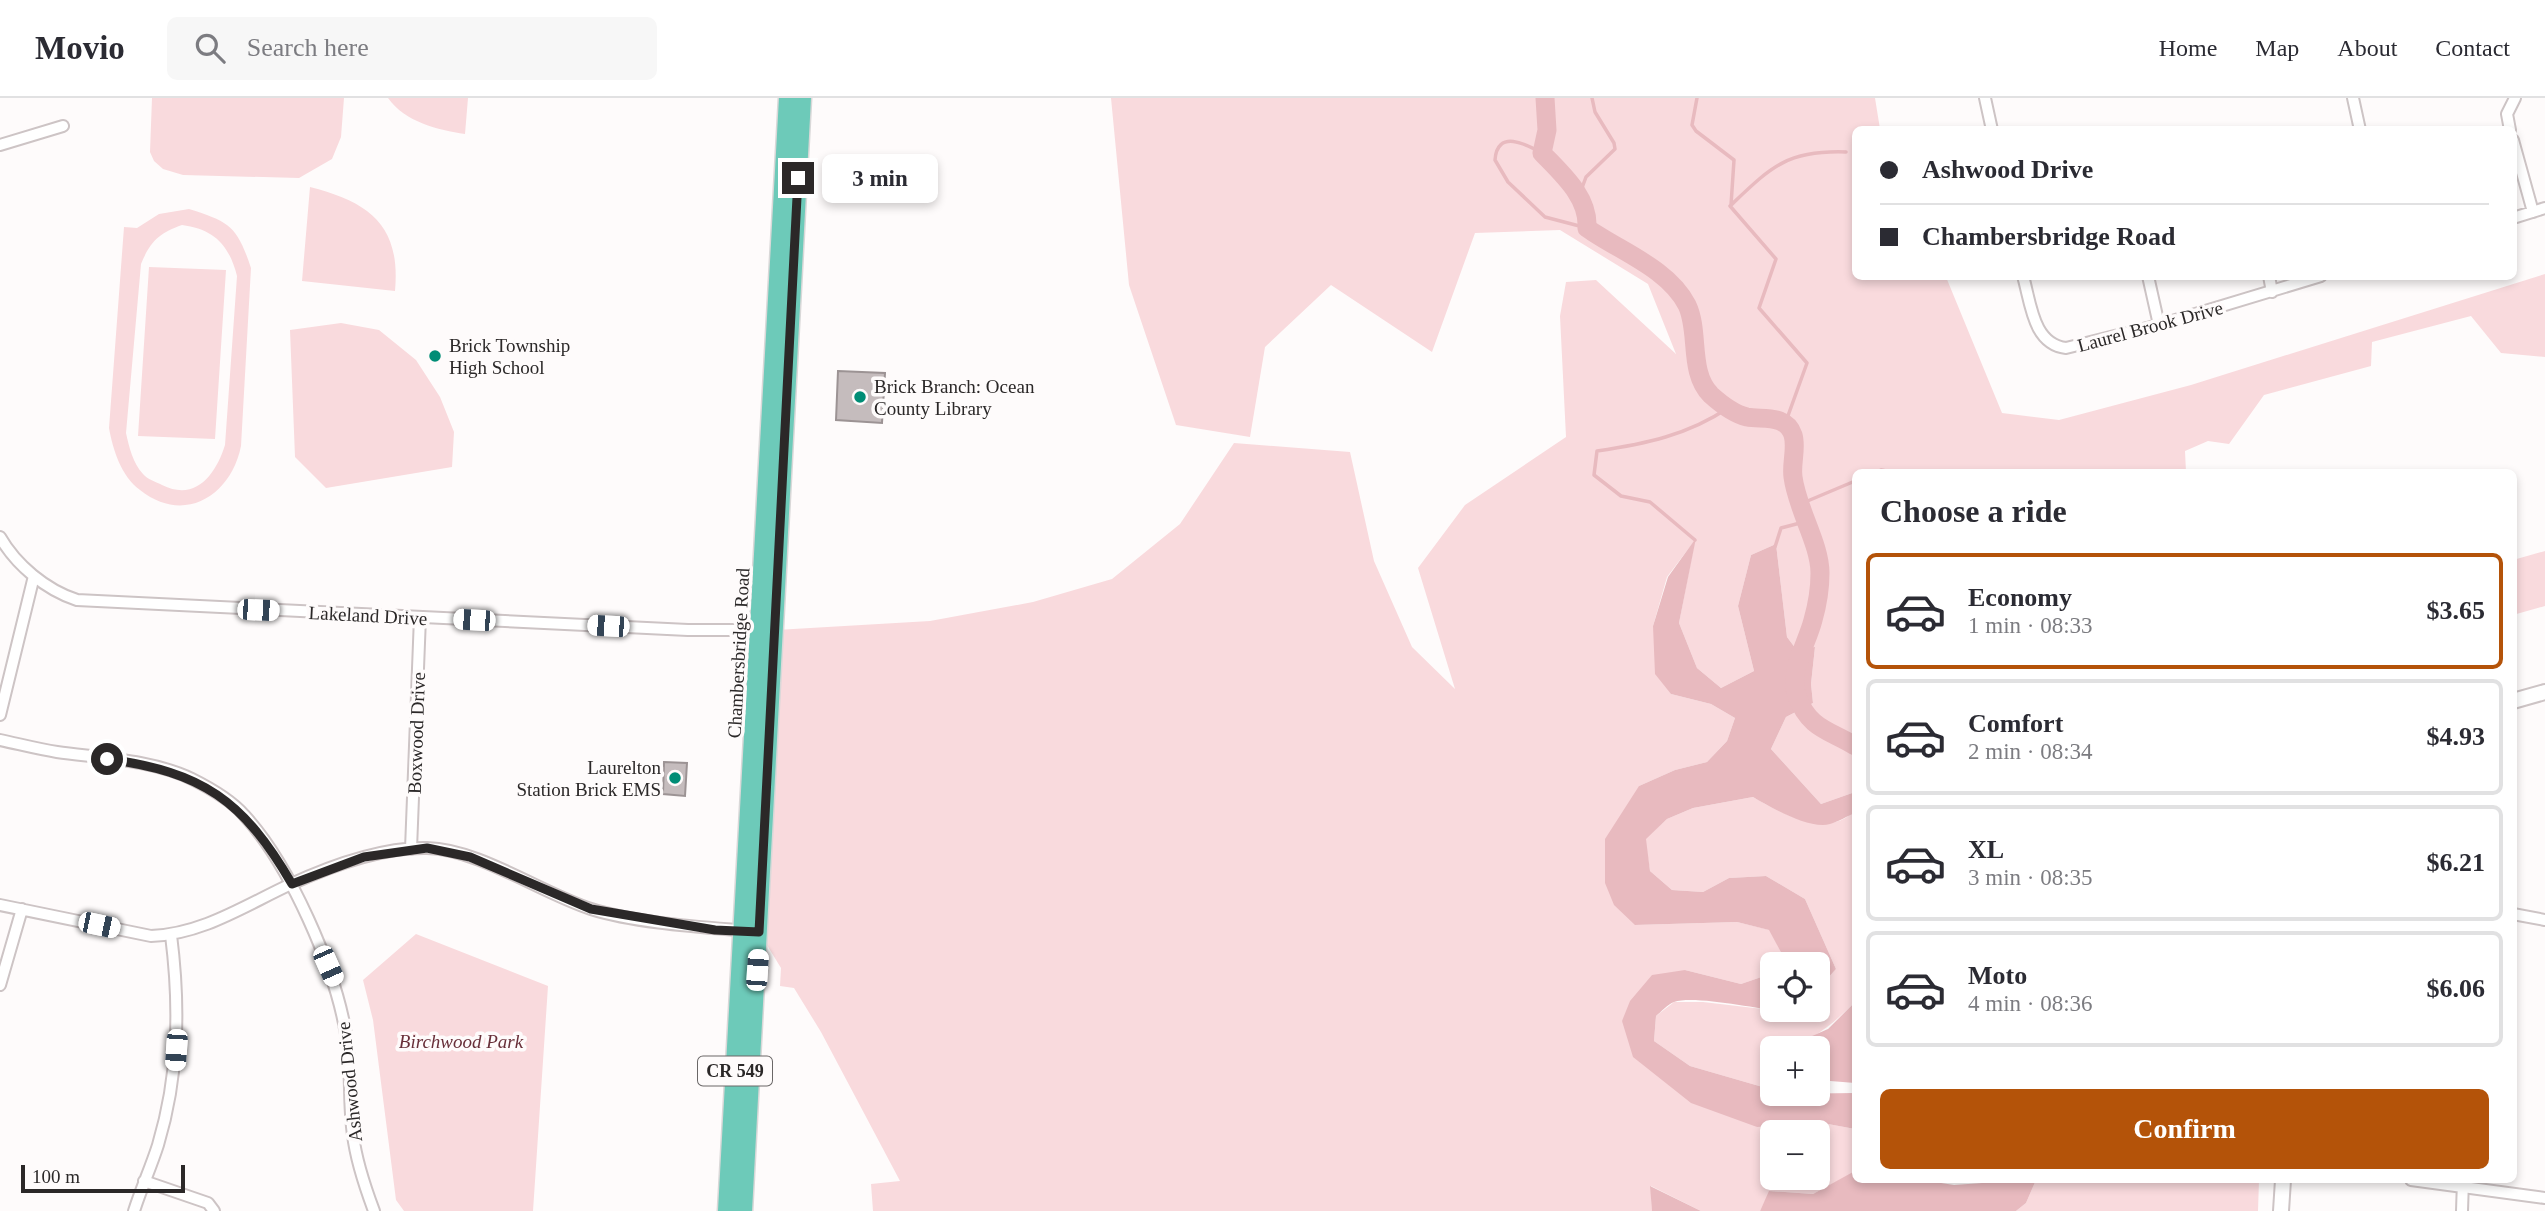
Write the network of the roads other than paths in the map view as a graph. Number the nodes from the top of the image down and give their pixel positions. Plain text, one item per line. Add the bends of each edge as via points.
1 (788, 98) edge
2 (802, 98) edge
3 (1985, 98) edge
4 (2353, 98) edge
5 (2515, 98) edge
6 (63, 126) dead end
7 (1991, 126) edge
8 (2359, 126) edge
9 (2509, 126) edge
10 (0, 145) edge
11 (2517, 154) edge
12 (2545, 208) edge
13 (2533, 212) junction
14 (2517, 217) edge
15 (2024, 280) edge
16 (2149, 280) edge
17 (2270, 280) edge
18 (2309, 280) edge
19 (2273, 292) junction
20 (2159, 325) junction
21 (0, 537) edge
22 (34, 576) junction
23 (420, 617) junction
24 (761, 630) junction
25 (2545, 692) edge
26 (2517, 700) edge
27 (0, 715) edge
28 (0, 740) edge
29 (411, 849) junction
30 (292, 884) junction
31 (0, 905) edge
32 (22, 909) junction
33 (2517, 915) edge
34 (2545, 920) edge
35 (751, 931) junction
36 (171, 935) junction
37 (0, 985) edge
38 (144, 1181) junction
39 (2283, 1183) edge
40 (2463, 1183) edge
41 (2545, 1198) edge
42 (134, 1211) edge
43 (214, 1211) edge
44 (374, 1211) edge
45 (727, 1211) edge
46 (743, 1211) edge
47 (2281, 1211) edge
48 (2462, 1211) edge

1 - 24 main road, Chambersbridge Road / CR 549
2 - 35 main road, Chambersbridge Road / CR 549
3 - 7 street
4 - 8 street
5 - 9 street via 2507,114
6 - 10 street
11 - 13 street
12 - 13 street
13 - 14 street
15 - 20 street, Laurel Brook Drive via 2040,333 2054,346 2084,346
16 - 20 street
17 - 19 street
18 - 19 street, Laurel Brook Drive
19 - 20 street, Laurel Brook Drive
21 - 22 street, Lakeland Drive via 10,554
22 - 23 street, Lakeland Drive via 77,600
22 - 27 street
23 - 24 street, Lakeland Drive
23 - 29 street, Boxwood Drive
24 - 35 main road, Chambersbridge Road / CR 549
25 - 26 street
28 - 30 street, Ashwood Drive via 134,762 190,778 244,814
29 - 30 street via 364,857
29 - 35 street via 470,857 591,909 715,930
30 - 36 street via 202,927
30 - 44 street, Ashwood Drive via 337,987 347,1037 352,1133
31 - 32 street
32 - 36 street via 151,936
32 - 37 street
33 - 34 street
35 - 45 main road, Chambersbridge Road / CR 549
35 - 46 main road, Chambersbridge Road / CR 549
36 - 38 street via 177,1026 174,1074 158,1147
38 - 42 street
38 - 43 street via 208,1203
39 - 47 street
40 - 41 street
40 - 48 street

